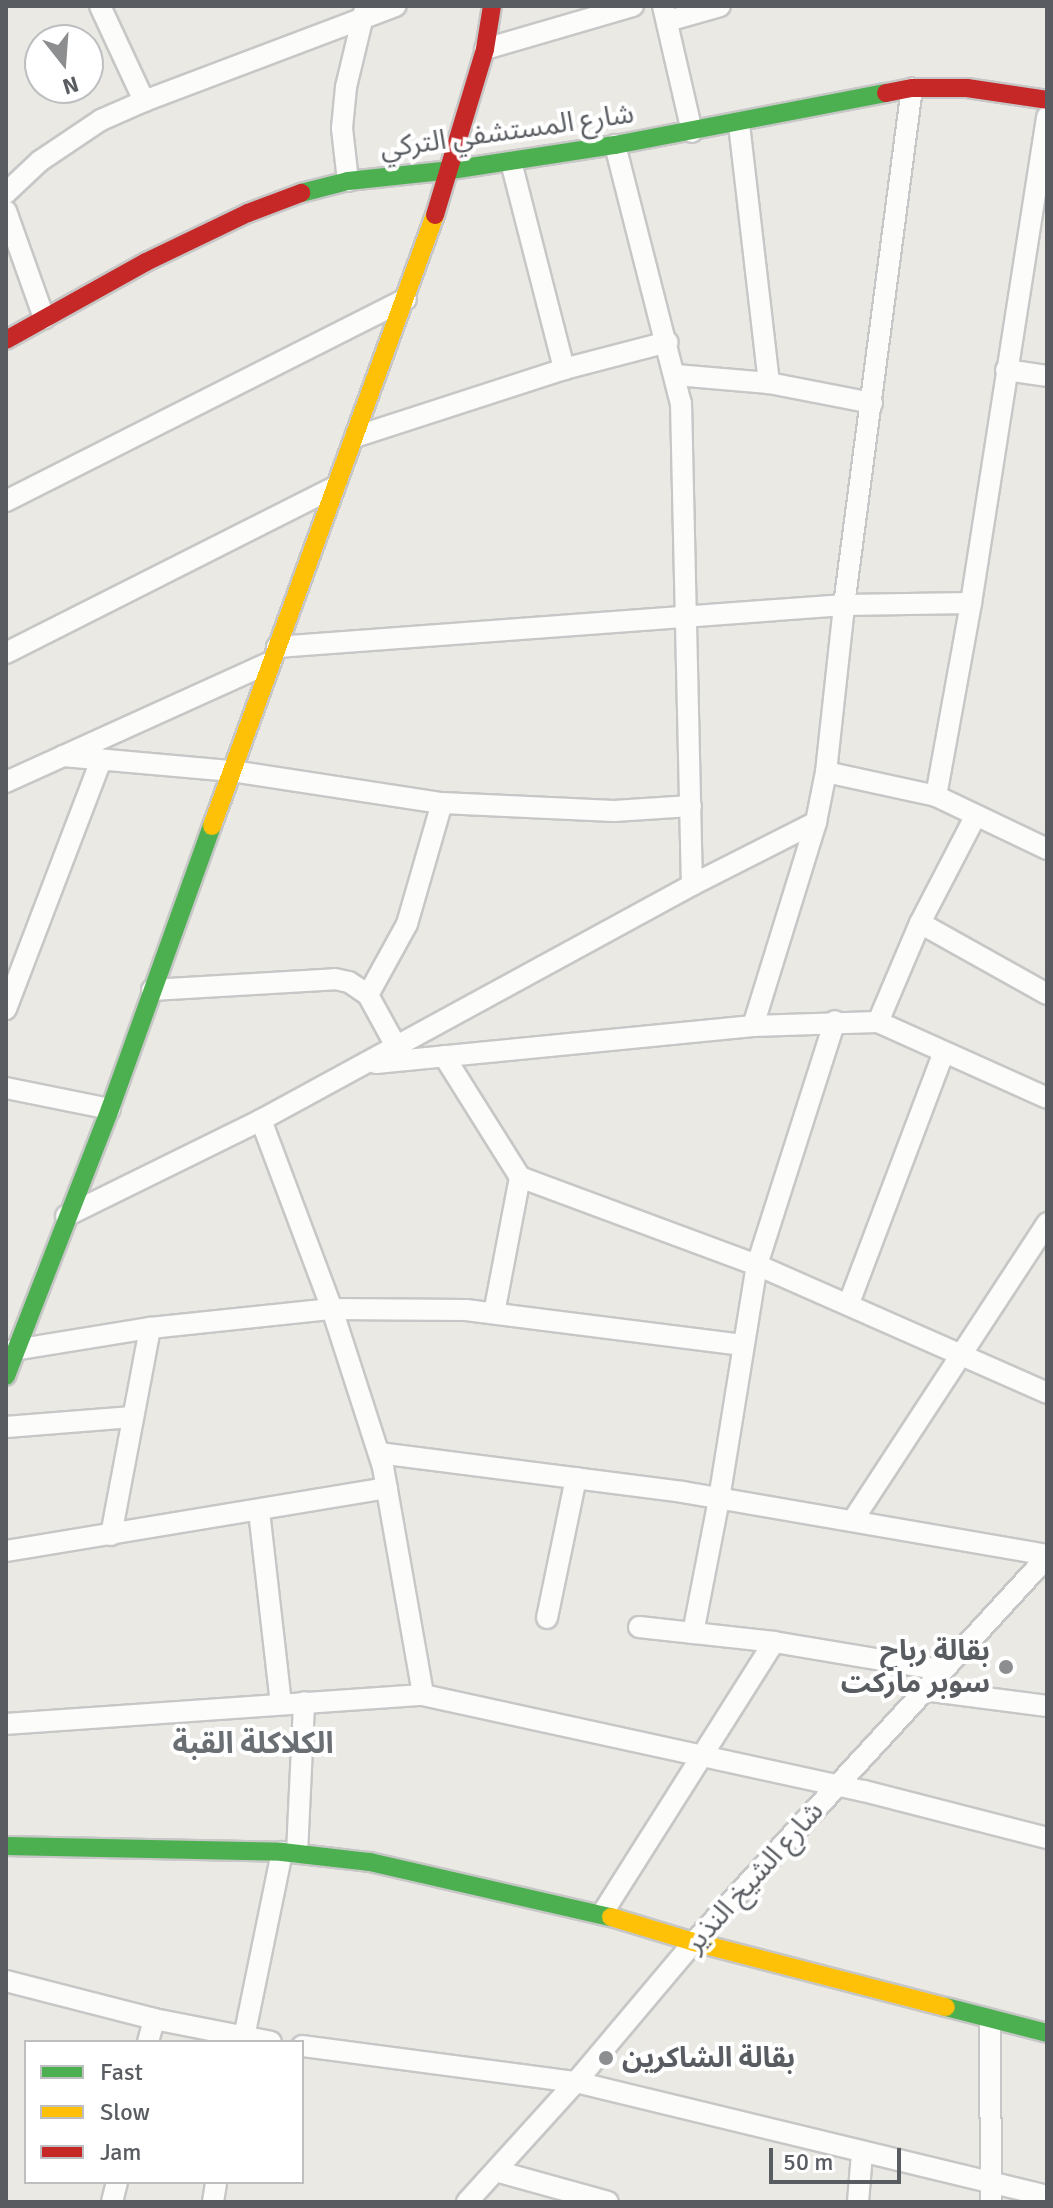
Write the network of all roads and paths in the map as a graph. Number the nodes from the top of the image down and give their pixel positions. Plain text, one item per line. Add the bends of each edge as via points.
1 (100, 6) edge
2 (396, 6) edge
3 (492, 6) edge
4 (633, 6) edge
5 (720, 6) edge
6 (364, 13) edge
7 (665, 14) edge
8 (485, 49) junction
9 (912, 88) junction
10 (1047, 100) edge
11 (144, 101) junction
12 (1047, 117) edge
13 (739, 124) junction
14 (692, 132) junction
15 (615, 145) junction
16 (511, 162) junction
17 (451, 170) junction
18 (348, 181) junction
19 (6, 193) edge
20 (6, 211) edge
21 (406, 299) junction
22 (44, 318) junction
23 (6, 340) edge
24 (668, 342) junction
25 (564, 369) junction
26 (1006, 370) junction
27 (676, 375) junction
28 (1047, 376) edge
29 (769, 383) junction
30 (872, 403) junction
31 (355, 437) junction
32 (334, 487) junction
33 (6, 501) edge
34 (971, 603) junction
35 (844, 605) junction
36 (684, 616) junction
37 (6, 653) edge
38 (274, 654) junction
39 (63, 756) junction
40 (101, 760) junction
41 (232, 771) junction
42 (826, 772) junction
43 (6, 782) edge
44 (936, 796) junction
45 (442, 803) junction
46 (691, 806) junction
47 (975, 817) junction
48 (816, 822) junction
49 (1047, 825) edge
50 (1044, 848) edge
51 (692, 885) junction
52 (920, 923) junction
53 (152, 990) junction
54 (1047, 994) edge
55 (368, 995) junction
56 (6, 1009) edge
57 (835, 1021) junction
58 (878, 1022) junction
59 (753, 1026) junction
60 (397, 1048) junction
61 (944, 1052) junction
62 (444, 1056) junction
63 (368, 1064) junction
64 (6, 1088) edge
65 (1047, 1098) edge
66 (110, 1109) junction
67 (261, 1120) junction
68 (520, 1177) junction
69 (65, 1216) junction
70 (1047, 1223) edge
71 (757, 1265) junction
72 (849, 1303) junction
73 (332, 1309) junction
74 (494, 1313) junction
75 (150, 1328) junction
76 (743, 1345) junction
77 (11, 1350) edge
78 (962, 1353) junction
79 (6, 1376) edge
80 (1047, 1393) edge
81 (132, 1417) junction
82 (6, 1427) edge
83 (379, 1453) junction
84 (576, 1478) junction
85 (387, 1488) junction
86 (719, 1499) junction
87 (259, 1511) junction
88 (853, 1520) junction
89 (111, 1535) junction
90 (6, 1551) edge
91 (1047, 1556) edge
92 (547, 1618) dead end
93 (639, 1627) dead end
94 (693, 1633) junction
95 (774, 1642) junction
96 (941, 1670) junction
97 (924, 1690) junction
98 (423, 1695) junction
99 (304, 1702) junction
100 (281, 1703) junction
101 (1047, 1706) edge
102 (6, 1724) edge
103 (700, 1757) junction
104 (836, 1786) junction
105 (1047, 1838) edge
106 (6, 1846) edge
107 (290, 1853) junction
108 (602, 1914) junction
109 (694, 1942) junction
110 (6, 1981) edge
111 (154, 2019) junction
112 (990, 2020) junction
113 (1047, 2033) edge
114 (149, 2040) edge
115 (243, 2040) edge
116 (304, 2046) edge
117 (576, 2082) junction
118 (862, 2153) junction
119 (496, 2171) junction
120 (990, 2192) edge
121 (1047, 2196) edge
122 (467, 2202) edge
123 (608, 2202) edge
124 (858, 2202) edge

1 - 11 street
2 - 6 street
3 - 8 street
4 - 8 street
5 - 7 street
6 - 11 street
6 - 18 street via 342,128
7 - 14 street
8 - 17 street
9 - 10 street, شارع المستشفي التركي via 967,88
9 - 13 street, شارع المستشفي التركي
9 - 30 street
11 - 19 street via 70,138
12 - 26 street
13 - 14 street, شارع المستشفي التركي
13 - 29 street
14 - 15 street, شارع المستشفي التركي
15 - 16 street, شارع المستشفي التركي
15 - 24 street
16 - 17 street, شارع المستشفي التركي
16 - 25 street
17 - 18 street, شارع المستشفي التركي
17 - 21 street
18 - 22 street, شارع المستشفي التركي via 248,213
20 - 22 street
21 - 31 street
21 - 33 street
22 - 23 street, شارع المستشفي التركي
24 - 25 street
24 - 27 street
25 - 31 street
26 - 28 street
26 - 34 street
27 - 29 street
27 - 36 street
29 - 30 street
30 - 35 street
31 - 32 street
32 - 37 street
32 - 38 street
34 - 35 street
34 - 44 street
35 - 36 street
35 - 42 street
36 - 38 street
36 - 46 street
38 - 39 street
38 - 41 street
39 - 40 street
39 - 43 street
40 - 41 street
40 - 56 street
41 - 45 street
41 - 53 street
42 - 44 street
42 - 48 street
44 - 47 street
45 - 46 street via 614,811
45 - 55 street via 412,911
46 - 51 street
47 - 50 street
47 - 52 street
48 - 51 street
48 - 59 street
49 - 50 street
51 - 60 street
52 - 54 street
52 - 58 street
53 - 55 street via 335,979
53 - 66 street
55 - 60 street
57 - 58 street
57 - 59 street
57 - 71 street
58 - 61 street
59 - 62 street
60 - 63 street
61 - 65 street
61 - 72 street
62 - 63 street
62 - 68 street
63 - 67 street
64 - 66 street
66 - 69 street
67 - 69 street
67 - 73 street
68 - 71 street
68 - 74 street
69 - 77 street
70 - 78 street
71 - 72 street
71 - 76 street
72 - 78 street
73 - 74 street
73 - 75 street
73 - 83 street
74 - 76 street
75 - 77 street
75 - 81 street
76 - 86 street
77 - 79 street
78 - 80 street
78 - 88 street
81 - 82 street
81 - 89 street
83 - 84 street
83 - 85 street
84 - 86 street
84 - 92 street
85 - 87 street
85 - 98 street
86 - 88 street
86 - 94 street
87 - 89 street
87 - 100 street
88 - 91 street
89 - 90 street
91 - 96 street, شارع الشيخ النذير
93 - 94 street
94 - 95 street
95 - 96 street
95 - 103 street
96 - 97 street, شارع الشيخ النذير
97 - 101 street
97 - 104 street, شارع الشيخ النذير
98 - 99 street
98 - 103 street
99 - 100 street
99 - 107 street
100 - 102 street
103 - 104 street
103 - 108 street
104 - 105 street
104 - 109 street, شارع الشيخ النذير
106 - 107 street
107 - 108 street via 443,1876
107 - 115 street
108 - 109 street
109 - 112 street
109 - 117 street, شارع الشيخ النذير
110 - 111 street
111 - 114 street
111 - 115 street
112 - 113 street
112 - 120 street
116 - 117 street
117 - 118 street
117 - 119 street, شارع الشيخ النذير
118 - 120 street
118 - 124 street
119 - 122 street, شارع الشيخ النذير
119 - 123 street
120 - 121 street

